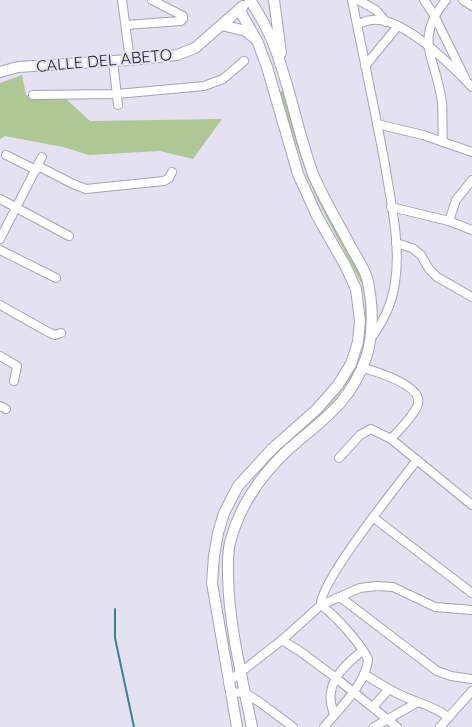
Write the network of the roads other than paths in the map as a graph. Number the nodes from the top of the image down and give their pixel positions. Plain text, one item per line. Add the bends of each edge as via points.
1 (122, 0) edge
2 (152, 0) edge
3 (250, 0) edge
4 (274, 0) edge
5 (352, 0) edge
6 (358, 0) edge
7 (446, 0) edge
8 (463, 0) edge
9 (426, 1) edge
10 (472, 6) edge
11 (239, 9) junction
12 (434, 15) junction
13 (386, 22) junction
14 (357, 24) junction
15 (126, 25) junction
16 (222, 25) junction
17 (398, 26) junction
18 (258, 44) junction
19 (427, 46) junction
20 (113, 60) junction
21 (130, 60) junction
22 (244, 61) dead end
23 (365, 66) junction
24 (282, 67) junction
25 (0, 72) edge
26 (469, 84) edge
27 (117, 94) junction
28 (33, 95) dead end
29 (118, 106) dead end
30 (377, 124) junction
31 (443, 142) junction
32 (472, 152) edge
33 (6, 155) dead end
34 (42, 157) dead end
35 (37, 168) junction
36 (172, 172) dead end
37 (472, 180) edge
38 (0, 199) edge
39 (17, 207) junction
40 (391, 207) junction
41 (448, 221) junction
42 (472, 230) edge
43 (69, 236) dead end
44 (0, 240) edge
45 (396, 243) junction
46 (0, 250) edge
47 (56, 278) dead end
48 (472, 297) edge
49 (0, 305) edge
50 (61, 333) dead end
51 (371, 338) junction
52 (0, 356) edge
53 (361, 367) junction
54 (14, 381) dead end
55 (317, 409) junction
56 (324, 421) junction
57 (391, 440) junction
58 (338, 458) dead end
59 (417, 460) junction
60 (472, 505) edge
61 (374, 518) junction
62 (472, 593) edge
63 (340, 598) junction
64 (321, 605) junction
65 (472, 610) edge
66 (282, 640) junction
67 (362, 651) junction
68 (241, 672) junction
69 (364, 674) junction
70 (336, 678) junction
71 (472, 678) edge
72 (229, 687) junction
73 (389, 689) junction
74 (472, 691) edge
75 (354, 692) junction
76 (245, 694) junction
77 (418, 702) junction
78 (373, 707) junction
79 (334, 715) junction
80 (448, 717) junction
81 (387, 719) junction
82 (290, 726) edge
83 (237, 727) edge
84 (252, 727) edge
85 (324, 727) edge
86 (374, 727) edge
87 (397, 727) edge
88 (440, 727) edge

1 - 15 street
2 - 15 street via 183,16 183,19
3 - 11 main road, CALLE DEL ABETO
3 - 24 main road via 267,29
4 - 24 main road
5 - 14 street
6 - 13 street via 376,10
7 - 12 street
8 - 10 street
9 - 12 street
11 - 16 main road, CALLE DEL ABETO
11 - 18 main road
12 - 19 street
12 - 26 street
13 - 14 street via 372,20
13 - 17 street
14 - 23 street
15 - 21 street
16 - 18 main road via 246,31
16 - 21 main road, CALLE DEL ABETO via 195,48 177,55
17 - 19 street
17 - 23 street
18 - 55 main road via 298,174 316,216 356,289 360,321 351,364
19 - 26 street
19 - 31 street via 442,103
20 - 21 main road, CALLE DEL ABETO
20 - 25 main road, CALLE DEL ABETO via 18,67
20 - 27 street
22 - 27 street via 223,79 204,86
23 - 30 street
24 - 51 main road via 314,175 366,276 371,300
27 - 28 street
27 - 29 street
30 - 31 street
30 - 40 street
31 - 32 street
33 - 35 street
34 - 35 street
35 - 36 street via 86,189 164,181
35 - 39 street
37 - 41 street via 456,200
38 - 39 street
39 - 43 street
39 - 44 street
40 - 41 street
40 - 45 street
41 - 42 street
45 - 48 street via 412,248 421,255 432,273
45 - 51 street via 395,283 387,313
46 - 47 street
49 - 50 street via 54,335
51 - 53 main road
52 - 54 street via 17,366
53 - 56 main road via 355,385
53 - 57 street via 398,380 418,399 415,410
55 - 56 main road
55 - 72 main road via 254,467 238,486 224,513 214,556 212,583
56 - 68 main road via 270,467 252,490 230,540 229,597
57 - 58 street via 371,429 360,435
57 - 59 street
59 - 60 street
59 - 61 street
61 - 62 street
61 - 64 street via 329,581
63 - 64 street
63 - 65 street via 360,588 393,587 435,607
63 - 71 street via 437,671
64 - 66 street
64 - 67 street via 334,615
66 - 68 street
66 - 70 street
67 - 69 street via 368,660
67 - 70 street
68 - 72 street
68 - 76 main road
69 - 73 street
69 - 75 street
70 - 75 street
70 - 79 street via 330,692
72 - 76 street
72 - 83 main road
73 - 77 street
73 - 78 street
74 - 80 street
75 - 78 street
75 - 79 street
76 - 82 street via 265,705
76 - 84 main road
77 - 80 street
77 - 81 street
78 - 81 street
79 - 85 street
80 - 88 street
81 - 86 street
81 - 87 street

